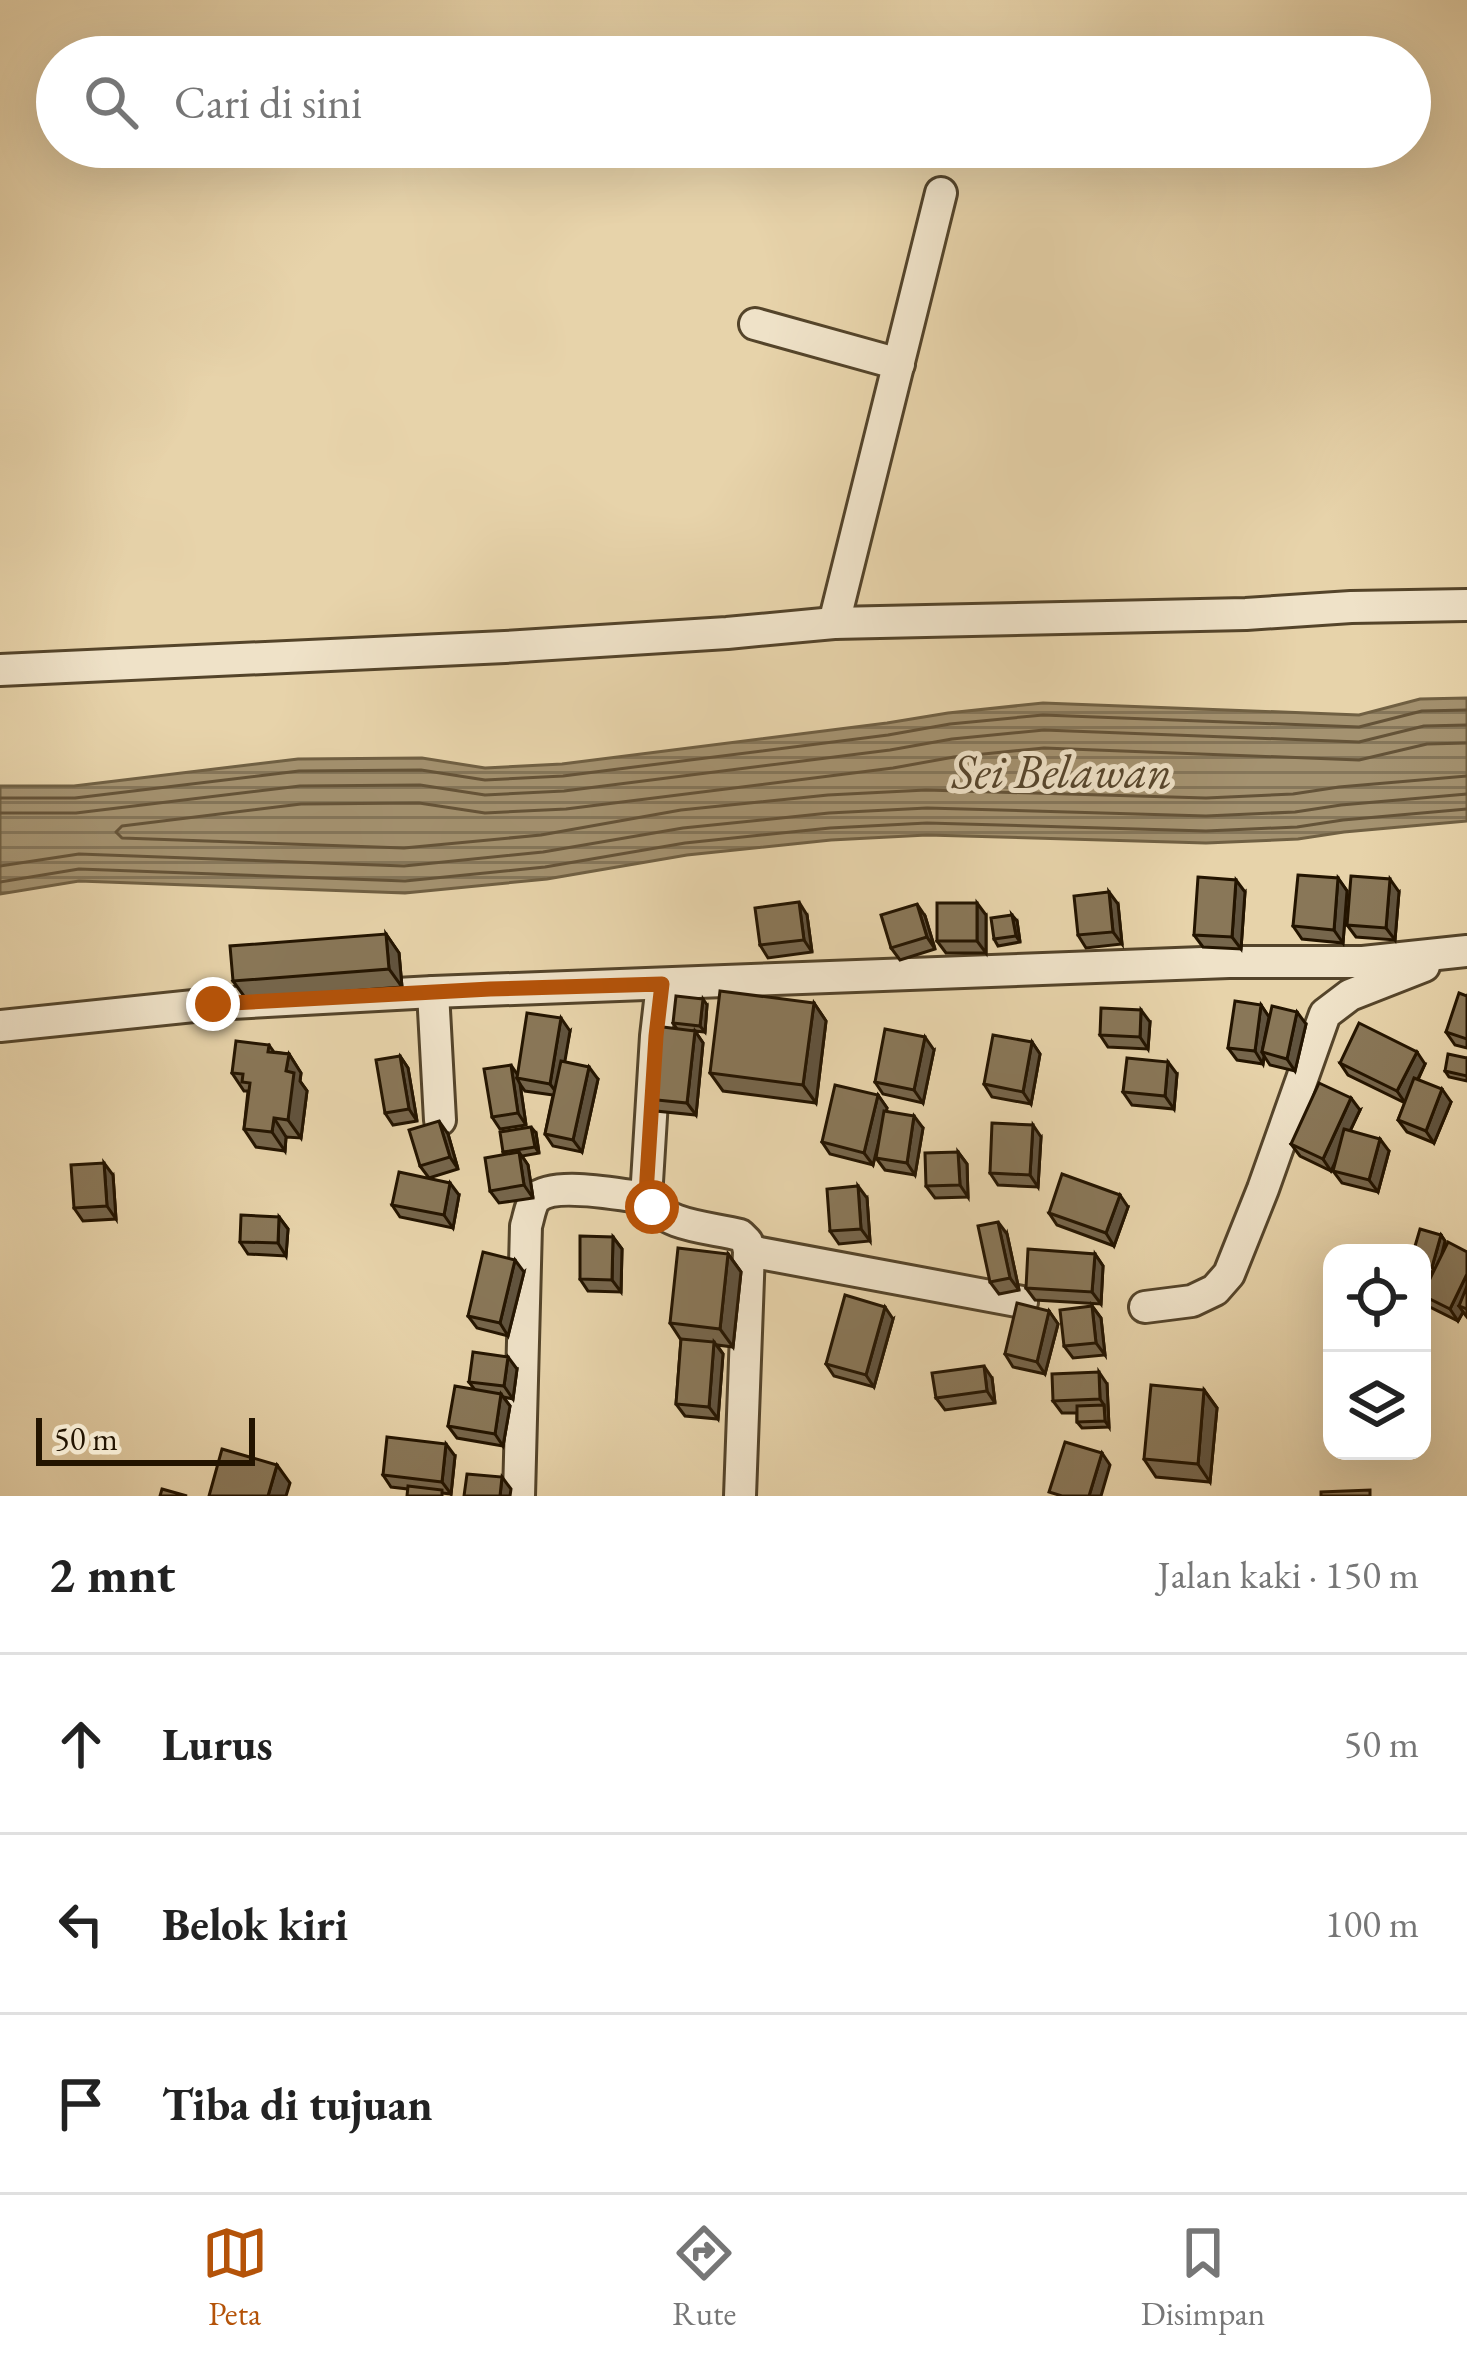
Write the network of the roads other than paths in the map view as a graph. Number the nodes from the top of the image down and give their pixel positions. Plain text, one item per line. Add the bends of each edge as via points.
1 (941, 193) dead end
2 (755, 324) dead end
3 (899, 364) junction
4 (1467, 604) edge
5 (834, 623) junction
6 (0, 670) edge
7 (1462, 952) edge
8 (662, 984) junction
9 (433, 992) junction
10 (0, 1026) edge
11 (440, 1120) edge
12 (646, 1198) junction
13 (749, 1250) junction
14 (1022, 1302) edge
15 (1145, 1307) dead end
16 (519, 1496) edge
17 (740, 1496) edge

1 - 3 street
2 - 3 street
3 - 5 street
4 - 5 street
5 - 6 street
7 - 8 street via 1363,962
7 - 15 street via 1350,995 1324,1014 1229,1274 1192,1301
8 - 9 street
8 - 12 street
9 - 10 street
9 - 11 street
12 - 13 street via 671,1220 740,1235
12 - 16 street via 555,1191 533,1201
13 - 14 street
13 - 17 street

